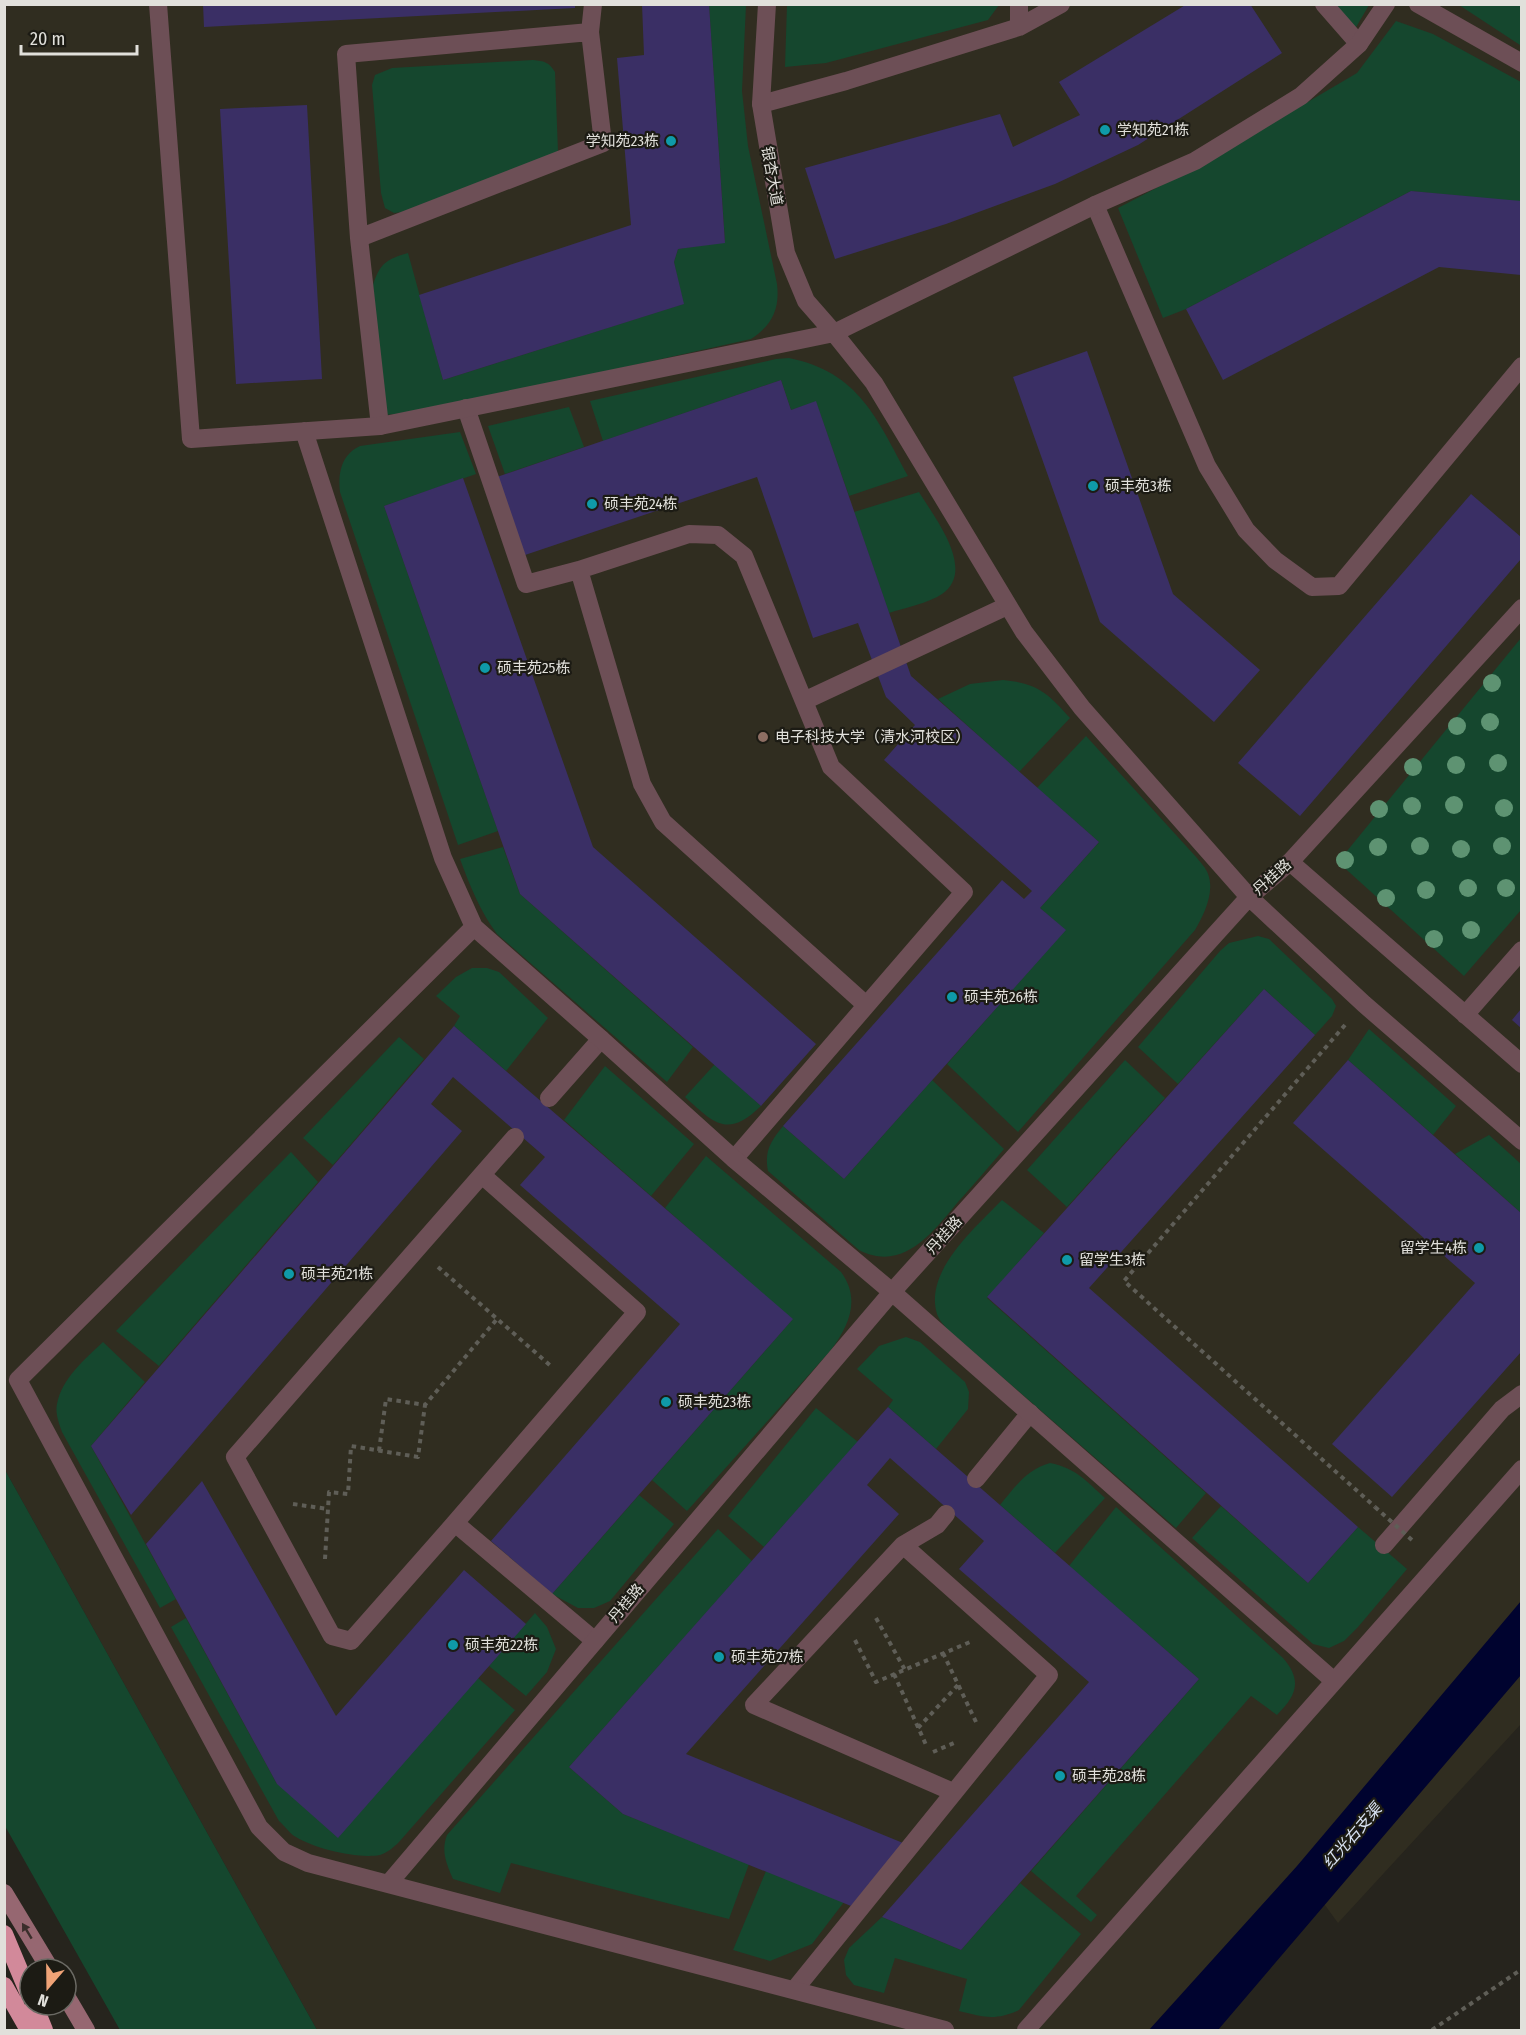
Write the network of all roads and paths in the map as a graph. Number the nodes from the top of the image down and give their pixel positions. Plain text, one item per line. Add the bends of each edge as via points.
1 (158, 4) edge
2 (593, 4) edge
3 (767, 4) edge
4 (1019, 4) edge
5 (1061, 4) edge
6 (1324, 4) edge
7 (1386, 4) edge
8 (1418, 4) edge
9 (1019, 27) junction
10 (590, 32) junction
11 (1359, 44) junction
12 (1521, 63) edge
13 (761, 104) junction
14 (1095, 205) junction
15 (359, 237) junction
16 (834, 333) junction
17 (1521, 366) edge
18 (466, 408) junction
19 (380, 426) junction
20 (304, 431) junction
21 (579, 570) junction
22 (1007, 606) junction
23 (1521, 608) edge
24 (804, 701) junction
25 (1290, 862) junction
26 (1250, 897) junction
27 (474, 927) junction
28 (1521, 950) edge
29 (1364, 1004) junction
30 (867, 1005) junction
31 (1465, 1016) junction
32 (601, 1038) junction
33 (1521, 1064) edge
34 (549, 1098) dead end
35 (515, 1137) dead end
36 (1521, 1141) edge
37 (734, 1159) junction
38 (482, 1175) junction
39 (417, 1248) junction
40 (892, 1292) junction
41 (497, 1319) junction
42 (572, 1386) junction
43 (1521, 1395) edge
44 (425, 1405) junction
45 (1030, 1413) junction
46 (379, 1451) junction
47 (1521, 1469) edge
48 (976, 1479) dead end
49 (946, 1514) dead end
50 (455, 1523) junction
51 (1412, 1540) dead end
52 (903, 1545) junction
53 (1384, 1545) dead end
54 (325, 1569) dead end
55 (860, 1591) junction
56 (840, 1612) junction
57 (998, 1630) junction
58 (594, 1641) junction
59 (943, 1653) junction
60 (905, 1670) junction
61 (894, 1674) junction
62 (1334, 1681) junction
63 (958, 1685) junction
64 (976, 1723) dead end
65 (918, 1728) junction
66 (960, 1741) dead end
67 (930, 1753) junction
68 (950, 1791) junction
69 (389, 1883) junction
70 (4, 1893) edge
71 (4, 1934) edge
72 (43, 1957) edge
73 (18, 1967) edge
74 (1521, 1969) edge
75 (4, 1986) edge
76 (795, 1989) junction
77 (78, 2017) edge
78 (29, 2031) edge
79 (86, 2031) edge
80 (945, 2031) edge
81 (1026, 2031) edge
82 (1432, 2031) edge

1 - 20 street via 191,439
2 - 10 street
3 - 13 street, 银杏大道
4 - 9 street
5 - 9 street
6 - 11 street
7 - 11 street
8 - 12 street
9 - 13 street
10 - 15 street via 603,143
10 - 15 street via 346,54
11 - 14 street via 1301,96 1195,161
13 - 16 street, 银杏大道 via 786,253 806,301
14 - 16 street
14 - 17 street via 1208,466 1246,530 1275,560 1312,587 1339,586
15 - 19 street
16 - 18 street
16 - 22 street, 银杏大道 via 874,383
18 - 19 street
18 - 21 street via 526,584
19 - 20 street
20 - 27 street via 443,858
21 - 24 street via 689,534 718,535 744,556
21 - 30 street via 642,784 663,822
22 - 24 street
22 - 26 street, 银杏大道 via 1082,708
23 - 25 street, 丹桂路
24 - 30 street via 831,766 964,892
25 - 26 street, 丹桂路
25 - 31 street
26 - 29 street, 银杏大道
26 - 40 street, 丹桂路
27 - 32 street
27 - 69 street via 18,1380 259,1827 284,1852 308,1863
28 - 31 street
29 - 36 street, 银杏大道
29 - 51 path, bridge via 1124,1281
30 - 37 street
31 - 33 street
32 - 34 street
32 - 37 street
35 - 38 street
37 - 40 street
38 - 39 street
38 - 42 street via 637,1312
39 - 41 path
39 - 50 street via 235,1457 332,1636 351,1641
40 - 45 street
40 - 58 street, 丹桂路
41 - 42 path
41 - 44 path
42 - 50 street
43 - 53 street via 1502,1408
44 - 46 path via 418,1457
44 - 46 path via 386,1399
45 - 48 street
45 - 62 street
46 - 54 path via 351,1446 348,1494 329,1491
47 - 62 street
49 - 52 street via 937,1525
50 - 58 street
52 - 55 street
52 - 57 street
55 - 56 street
55 - 60 path
56 - 61 path via 876,1682
56 - 68 street via 754,1705
57 - 59 path
57 - 68 street via 1049,1675
58 - 69 street, 丹桂路
59 - 60 path
59 - 63 path
60 - 61 path
61 - 65 path
62 - 81 street
63 - 64 path
63 - 65 path
65 - 67 path
66 - 67 path
67 - 68 path
68 - 76 street
69 - 76 street
72 -> 70 main road
71 - 73 highway
74 - 82 path
75 - 78 highway
76 - 80 street
77 - 79 main road

